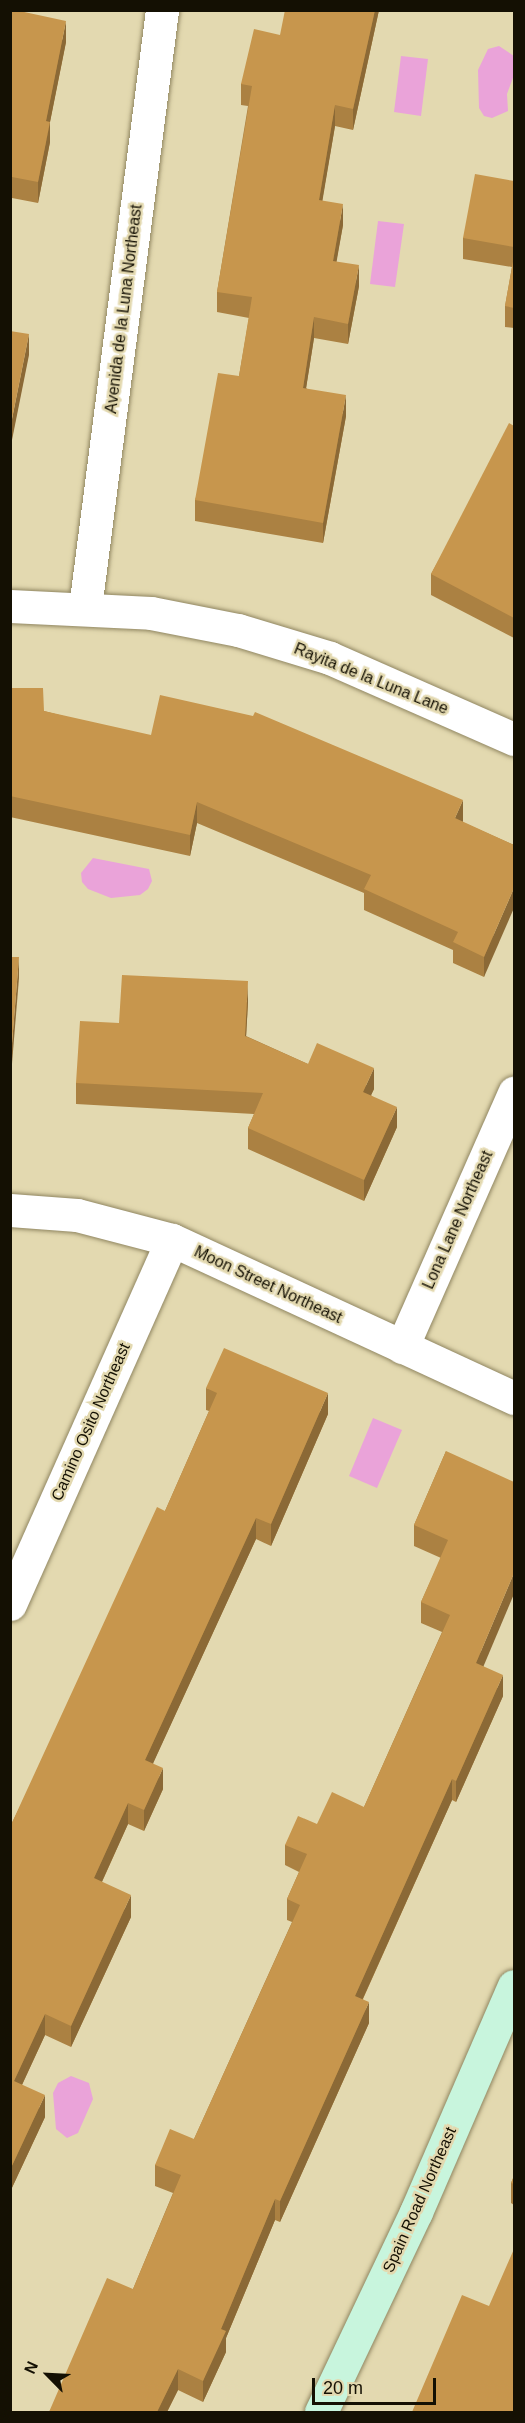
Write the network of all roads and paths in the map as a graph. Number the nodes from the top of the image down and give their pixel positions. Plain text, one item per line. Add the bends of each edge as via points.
1 (162, 10) edge
2 (10, 606) edge
3 (85, 608) junction
4 (514, 740) edge
5 (514, 1093) edge
6 (10, 1210) edge
7 (172, 1240) junction
8 (402, 1347) junction
9 (514, 1398) edge
10 (10, 1605) edge
11 (514, 1986) edge
12 (321, 2412) edge

1 - 3 street, Avenida de la Luna Northeast
2 - 3 street, Rayita de la Luna Lane
3 - 4 street, Rayita de la Luna Lane via 151,613 279,642 330,658
5 - 8 street, Lona Lane Northeast
6 - 7 street, Moon Street Northeast via 77,1215
7 - 8 street, Moon Street Northeast
7 - 10 street, Camino Osito Northeast
8 - 9 street, Moon Street Northeast
11 - 12 street, Spain Road Northeast via 416,2212

